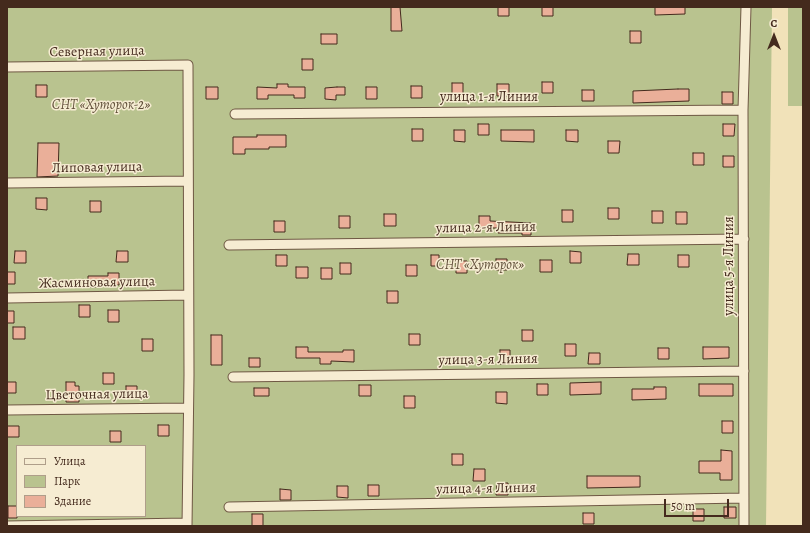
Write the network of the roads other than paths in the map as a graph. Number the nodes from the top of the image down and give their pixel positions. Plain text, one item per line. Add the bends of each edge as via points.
1 (746, 7) edge
2 (7, 67) edge
3 (743, 110) junction
4 (235, 114) dead end
5 (188, 181) junction
6 (7, 184) edge
7 (744, 239) junction
8 (229, 245) dead end
9 (188, 295) junction
10 (7, 298) edge
11 (744, 371) junction
12 (233, 377) dead end
13 (188, 408) junction
14 (7, 410) edge
15 (744, 498) junction
16 (229, 507) dead end
17 (187, 525) edge
18 (7, 526) edge
19 (744, 526) edge

1 - 3 street, улица 5-я Линия
2 - 5 street, Северная улица via 188,65
3 - 4 street, улица 1-я Линия
3 - 7 street, улица 5-я Линия
5 - 6 street, Липовая улица
5 - 9 street
7 - 8 street, улица 2-я Линия
7 - 11 street, улица 5-я Линия
9 - 10 street, Жасминовая улица
9 - 13 street
11 - 12 street, улица 3-я Линия
11 - 15 street, улица 5-я Линия
13 - 14 street, Цветочная улица
13 - 17 street
15 - 16 street, улица 4-я Линия
15 - 19 street, улица 5-я Линия
17 - 18 street

